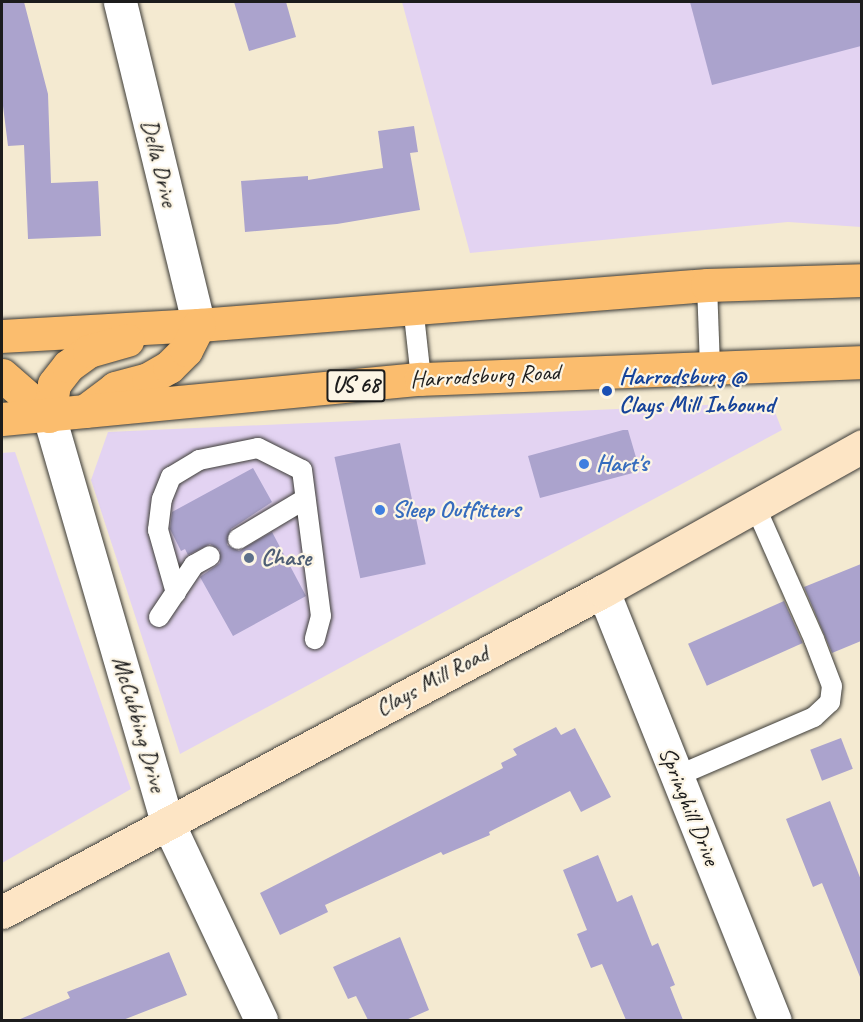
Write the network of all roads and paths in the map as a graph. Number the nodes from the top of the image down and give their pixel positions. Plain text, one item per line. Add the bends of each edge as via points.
1 (120, 2) edge
2 (861, 280) edge
3 (707, 285) junction
4 (413, 306) junction
5 (199, 325) junction
6 (144, 328) junction
7 (2, 336) edge
8 (861, 362) edge
9 (711, 365) junction
10 (2, 375) edge
11 (421, 379) junction
12 (84, 412) junction
13 (48, 416) junction
14 (2, 419) edge
15 (861, 446) edge
16 (304, 499) junction
17 (755, 506) junction
18 (238, 539) dead end
19 (210, 556) dead end
20 (603, 591) junction
21 (176, 593) junction
22 (159, 618) dead end
23 (315, 639) dead end
24 (677, 776) junction
25 (167, 821) junction
26 (2, 912) edge
27 (261, 1020) edge
28 (775, 1020) edge

1 - 5 street, Della Drive
2 - 3 main road
3 - 4 main road
3 - 9 lane
4 - 5 main road
4 - 11 lane
5 - 6 main road
5 - 12 main road via 186,350 169,367 148,379 115,388
6 - 7 main road
6 - 13 main road via 120,345 89,351 68,366 54,384
8 - 9 main road, Harrodsburg Road / US 68
9 - 11 main road, Harrodsburg Road / US 68
10 - 13 main road
11 - 12 main road, Harrodsburg Road / US 68
12 - 13 main road, Harrodsburg Road / US 68
13 - 14 main road, Harrodsburg Road / US 68
13 - 25 street, McCubbing Drive
15 - 17 main road, Clays Mill Road
16 - 18 lane
16 - 21 lane via 302,470 258,448 199,460 171,477 162,499 158,530
16 - 23 lane via 321,616
17 - 20 main road, Clays Mill Road
17 - 24 lane via 814,639 832,686 831,702 814,717
19 - 21 lane via 194,565
20 - 24 street, Springhill Drive
20 - 25 main road, Clays Mill Road
21 - 22 lane
24 - 28 street, Springhill Drive
25 - 26 main road, Clays Mill Road
25 - 27 street, McCubbing Drive

